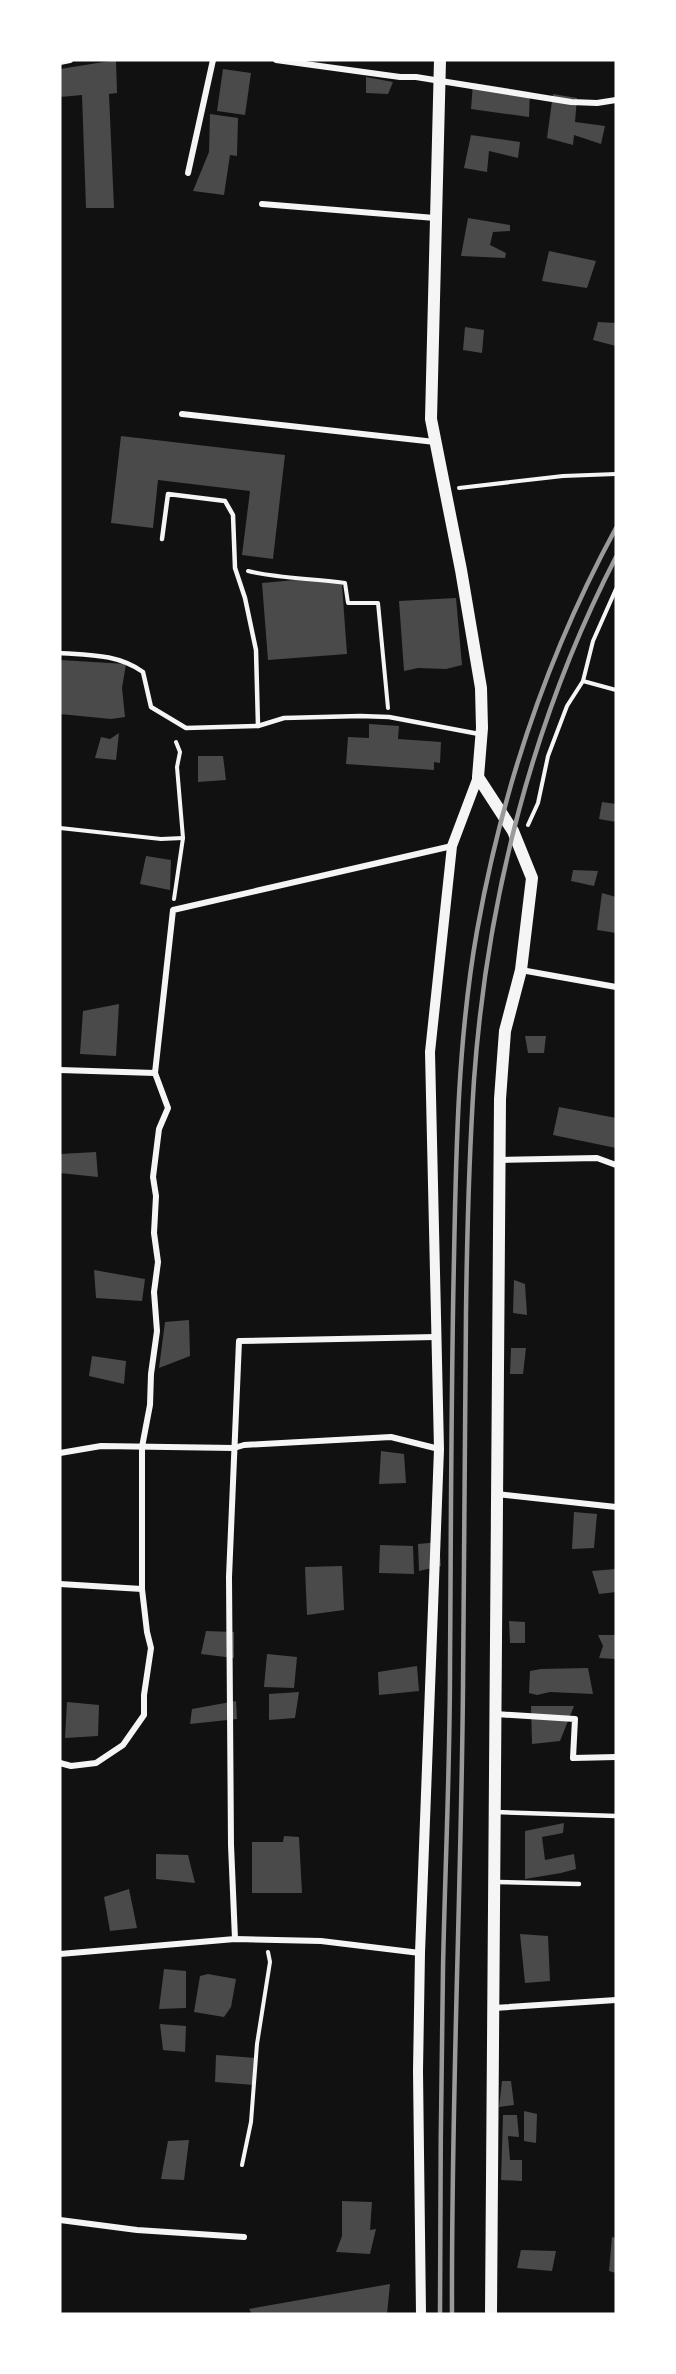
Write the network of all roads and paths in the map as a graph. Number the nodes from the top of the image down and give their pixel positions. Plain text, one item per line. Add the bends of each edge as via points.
1 (70, 60) edge
2 (213, 60) edge
3 (276, 60) edge
4 (440, 60) edge
5 (60, 62) edge
6 (439, 80) junction
7 (616, 100) edge
8 (188, 173) dead end
9 (262, 204) dead end
10 (435, 218) junction
11 (182, 414) dead end
12 (435, 442) junction
13 (616, 474) edge
14 (444, 488) junction
15 (162, 539) dead end
16 (235, 568) junction
17 (616, 589) edge
18 (60, 653) edge
19 (583, 681) junction
20 (616, 690) edge
21 (389, 717) junction
22 (258, 726) junction
23 (482, 734) junction
24 (176, 742) dead end
25 (478, 777) junction
26 (60, 828) edge
27 (183, 838) junction
28 (519, 845) junction
29 (452, 846) junction
30 (173, 910) junction
31 (521, 970) junction
32 (616, 987) edge
33 (60, 1070) edge
34 (155, 1073) junction
35 (500, 1160) junction
36 (616, 1165) edge
37 (435, 1337) junction
38 (142, 1448) junction
39 (234, 1448) junction
40 (439, 1449) junction
41 (60, 1453) edge
42 (497, 1494) junction
43 (616, 1507) edge
44 (60, 1584) edge
45 (142, 1589) junction
46 (496, 1714) junction
47 (616, 1757) edge
48 (60, 1763) edge
49 (495, 1812) junction
50 (616, 1816) edge
51 (495, 1882) junction
52 (579, 1884) dead end
53 (235, 1939) junction
54 (266, 1940) junction
55 (420, 1953) junction
56 (60, 1954) edge
57 (616, 2000) edge
58 (494, 2008) junction
59 (242, 2165) dead end
60 (60, 2220) edge
61 (244, 2237) dead end
62 (421, 2314) edge
63 (491, 2314) edge

1 - 5 street
2 - 8 street
3 - 6 street
4 - 6 main road
6 - 7 street via 571,102
6 - 10 main road
9 - 10 street
10 - 12 main road via 431,419
11 - 12 street
12 - 14 main road
13 - 14 path
14 - 23 main road via 481,688
15 - 16 lane via 168,494 225,501 233,515
16 - 21 path via 271,577 345,583 348,603 378,603
16 - 22 lane via 256,650
17 - 19 path via 593,641
18 - 22 lane via 110,656 132,663 143,672 151,707 186,728
19 - 20 path
19 - 28 path via 567,706 548,756 538,803
21 - 22 lane via 284,718
21 - 23 lane
23 - 25 main road
24 - 27 path via 180,752 177,767
25 - 28 main road
25 - 29 street
26 - 27 path
27 - 30 path
28 - 31 main road via 532,878
29 - 30 street
29 - 37 street via 430,1052
30 - 34 street
31 - 32 street
31 - 35 main road via 505,1031
33 - 34 street
34 - 38 street via 168,1108 159,1129 153,1177 157,1331
35 - 36 street via 597,1158
35 - 42 main road
37 - 39 street via 239,1341
37 - 40 street
38 - 39 street
38 - 41 street via 101,1446
38 - 45 street
39 - 40 street via 391,1437
39 - 53 street via 229,1589
40 - 55 street
42 - 43 street
42 - 46 main road
44 - 45 street
45 - 48 street via 151,1648 144,1715 123,1745 96,1763
46 - 47 street via 575,1719 573,1758
46 - 49 main road
49 - 50 lane
49 - 51 main road
51 - 52 lane
51 - 58 main road
53 - 54 street
53 - 56 street
54 - 55 street via 321,1941
54 - 59 path via 270,1962 257,2044 251,2122
55 - 62 street
57 - 58 street
58 - 63 main road
60 - 61 street

